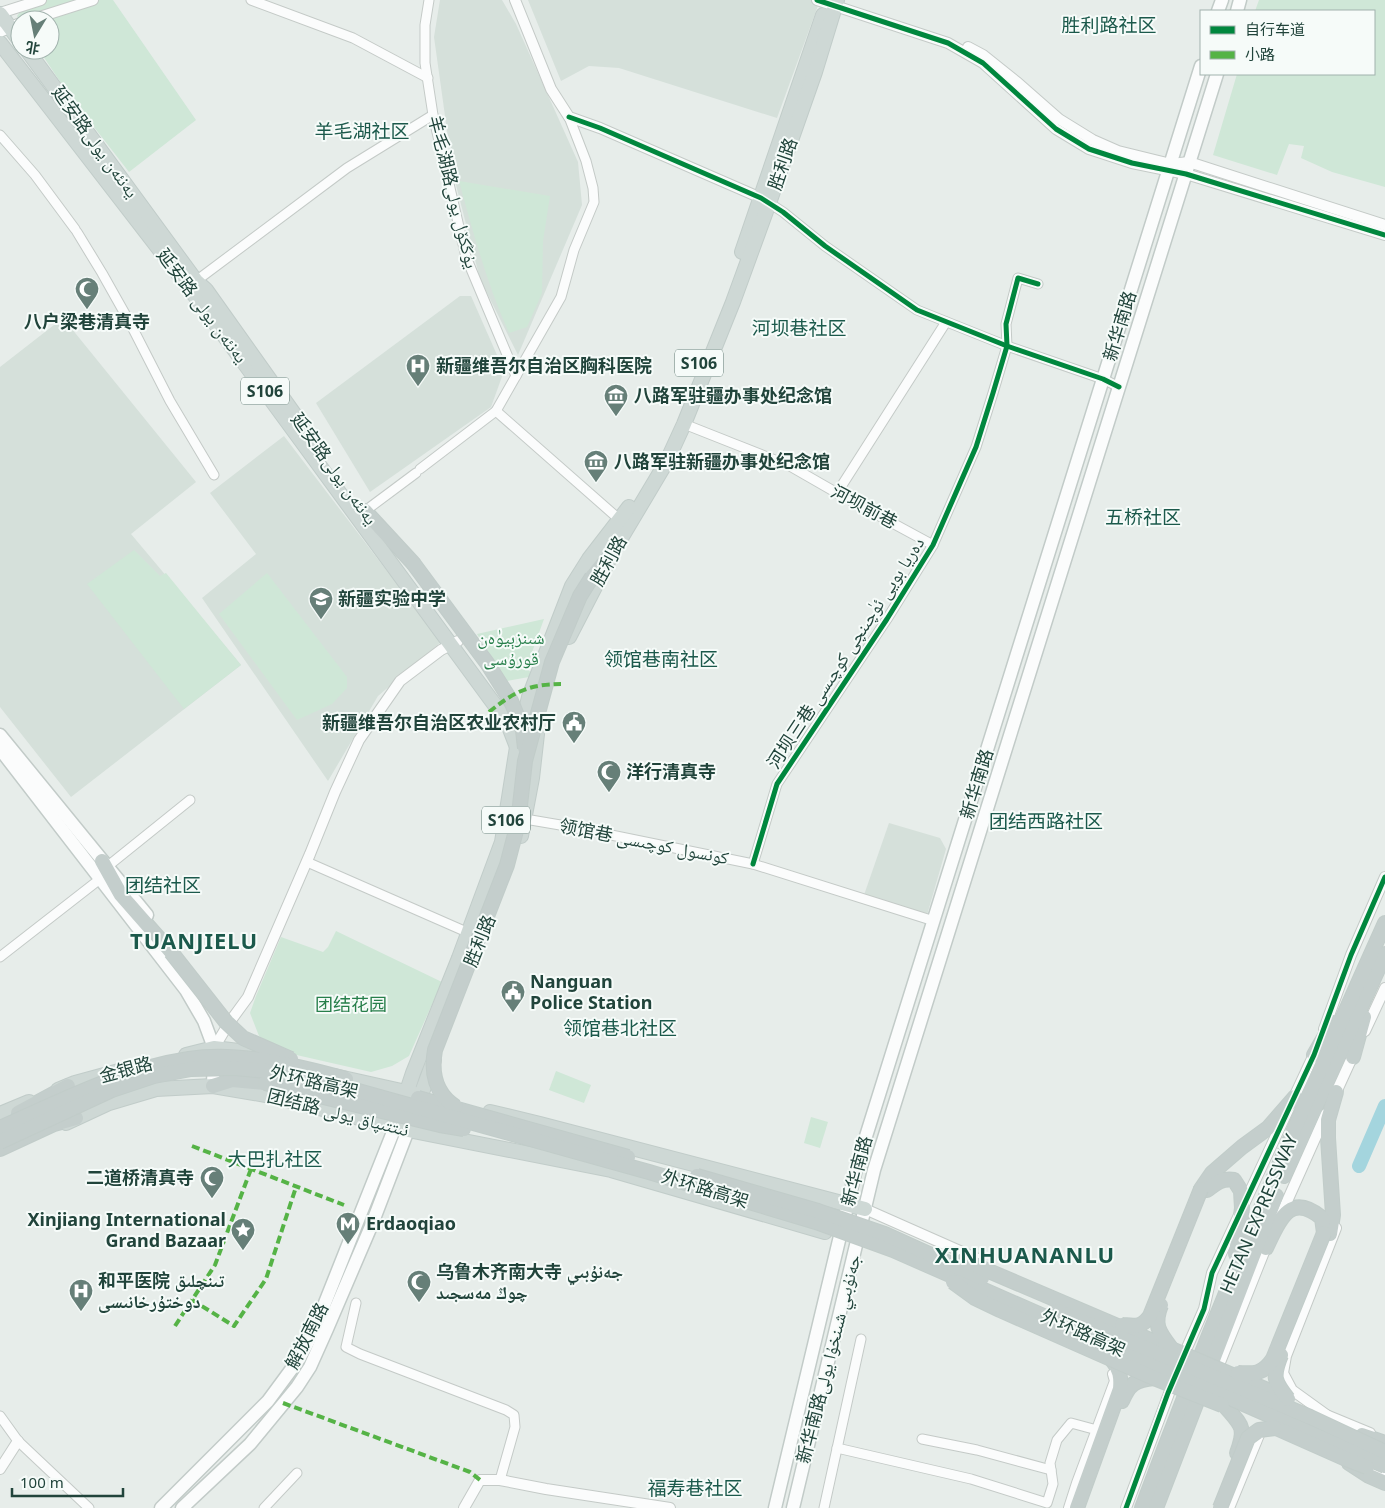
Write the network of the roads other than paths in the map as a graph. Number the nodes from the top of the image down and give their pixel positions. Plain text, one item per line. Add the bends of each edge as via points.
1 (41, 0) edge
2 (93, 0) edge
3 (251, 0) edge
4 (429, 0) edge
5 (515, 0) edge
6 (831, 2) edge
7 (60, 10) edge
8 (0, 14) edge
9 (10, 27) edge
10 (0, 43) edge
11 (34, 60) edge
12 (1200, 69) edge
13 (1217, 75) edge
14 (428, 78) junction
15 (433, 115) junction
16 (569, 117) junction
17 (0, 134) edge
18 (1170, 168) junction
19 (1188, 168) junction
20 (765, 201) junction
21 (1385, 225) edge
22 (1385, 234) edge
23 (196, 281) junction
24 (1038, 284) dead end
25 (946, 322) junction
26 (1007, 346) junction
27 (516, 376) junction
28 (1103, 379) junction
29 (1119, 387) junction
30 (496, 411) junction
31 (684, 424) junction
32 (214, 475) dead end
33 (836, 493) junction
34 (365, 511) junction
35 (620, 520) junction
36 (933, 545) junction
37 (614, 550) junction
38 (454, 643) junction
39 (522, 723) junction
40 (0, 735) edge
41 (536, 742) junction
42 (517, 747) junction
43 (0, 749) edge
44 (525, 761) junction
45 (190, 800) dead end
46 (525, 819) junction
47 (307, 862) junction
48 (105, 863) junction
49 (753, 864) junction
50 (1385, 877) edge
51 (100, 879) junction
52 (934, 921) junction
53 (1385, 923) edge
54 (469, 933) junction
55 (1385, 954) edge
56 (0, 956) edge
57 (1368, 961) junction
58 (1377, 972) junction
59 (1385, 988) edge
60 (229, 1023) junction
61 (901, 1025) junction
62 (918, 1030) junction
63 (214, 1048) junction
64 (258, 1053) junction
65 (1314, 1055) junction
66 (1353, 1057) junction
67 (334, 1075) junction
68 (68, 1086) junction
69 (213, 1086) junction
70 (1336, 1092) junction
71 (413, 1094) junction
72 (1295, 1097) junction
73 (0, 1114) edge
74 (476, 1114) junction
75 (76, 1118) junction
76 (0, 1121) edge
77 (0, 1128) edge
78 (402, 1128) junction
79 (0, 1142) edge
80 (539, 1142) junction
81 (0, 1149) edge
82 (0, 1154) edge
83 (1204, 1189) junction
84 (1332, 1196) junction
85 (848, 1204) junction
86 (1242, 1208) junction
87 (865, 1209) junction
88 (1327, 1234) junction
89 (840, 1236) junction
90 (857, 1242) junction
91 (905, 1243) junction
92 (1266, 1248) junction
93 (932, 1267) junction
94 (1233, 1273) junction
95 (356, 1303) dead end
96 (1116, 1325) junction
97 (861, 1340) dead end
98 (1093, 1342) junction
99 (1188, 1344) junction
100 (1172, 1348) junction
101 (1223, 1355) junction
102 (1112, 1360) junction
103 (1229, 1372) junction
104 (1154, 1378) junction
105 (1168, 1393) junction
106 (1205, 1399) junction
107 (1288, 1399) junction
108 (1225, 1406) junction
109 (0, 1416) edge
110 (1328, 1416) junction
111 (1270, 1424) junction
112 (1097, 1430) junction
113 (1362, 1436) junction
114 (922, 1439) dead end
115 (1385, 1439) edge
116 (18, 1441) junction
117 (1385, 1446) edge
118 (838, 1448) junction
119 (1385, 1452) edge
120 (1336, 1455) junction
121 (1385, 1466) edge
122 (0, 1469) edge
123 (1051, 1470) junction
124 (297, 1473) dead end
125 (1385, 1474) edge
126 (500, 1480) junction
127 (1385, 1483) edge
128 (1167, 1493) joint
129 (89, 1508) edge
130 (161, 1508) edge
131 (182, 1508) edge
132 (264, 1508) edge
133 (464, 1508) edge
134 (670, 1508) edge
135 (775, 1508) edge
136 (793, 1508) edge
137 (824, 1508) edge
138 (1069, 1508) edge
139 (1077, 1508) edge
140 (1087, 1508) edge
141 (1126, 1508) edge
142 (1142, 1508) edge
143 (1156, 1508) edge
144 (1164, 1508) edge
145 (1215, 1508) edge
146 (1220, 1508) edge
147 (1229, 1508) edge

1 - 8 street
2 - 7 street
3 - 14 street via 352,38
4 - 14 street, 羊毛湖路يۇڭكۆل يولى via 425,25
5 - 16 street via 551,89
6 - 18 street via 948,43 983,63 1056,129 1089,148 1132,163
6 - 20 main road, 胜利路
8 - 9 main road
10 - 38 main road, 延安路 يەنئەن يولى / S106 via 190,289
11 - 23 main road, 延安路يەنئەن يولى / S106
12 - 18 main road, 新华南路
13 - 19 main road, 新华南路
14 - 15 street, 羊毛湖路يۇڭكۆل يولى
15 - 23 street via 347,168
15 - 27 street, 羊毛湖路يۇڭكۆل يولى via 466,257
16 - 20 street
16 - 27 street via 586,161 594,202 574,250 560,297
17 - 32 street via 76,231
18 - 19 street
18 - 28 main road, 新华南路
19 - 21 street
19 - 22 street
19 - 29 main road, 新华南路
20 - 25 street via 917,310
20 - 31 main road, 胜利路 / S106 via 733,302
20 - 35 main road, S106 via 660,457
23 - 34 main road, 延安路يەنئەن يولى / S106 via 206,290
24 - 26 street, 河坝三巷 دەريا بويى ئۈچىنچى كوچىسى via 1018,278 1006,324
25 - 26 street
25 - 33 street
26 - 28 street
26 - 36 street, 河坝三巷 دەريا بويى ئۈچىنچى كوچىسى via 976,447
27 - 30 street
28 - 29 street
28 - 52 main road, 新华南路
29 - 62 main road, 新华南路
30 - 34 street
30 - 35 street
31 - 33 street, 河坝前巷 via 790,466
31 - 37 main road, 胜利路 / S106 via 668,461
33 - 36 street, 河坝前巷
34 - 38 main road, 延安路يەنئەن يولى / S106
34 - 44 highway, bridge via 413,563 487,663 511,701 523,730
35 - 39 main road, S106 via 572,586
36 - 49 street, 河坝三巷 دەريا بويى ئۈچىنچى كوچىسى via 777,784
37 - 41 main road, 胜利路 / S106 via 566,641 549,685
37 - 44 highway, bridge via 580,596 552,662
38 - 39 main road, 延安路يەنئەن يولى / S106
38 - 42 main road, 延安路 يەنئەن يولى / S106 via 500,712
38 - 47 street via 400,681 359,740
39 - 41 main road, 延安路يەنئەن يولى / S106
39 - 42 main road, S106
40 - 48 main road, 团结路 ئىتتىپاق يولى
41 - 46 main road, 胜利路 / S106
42 - 54 main road, S106 via 502,842
43 - 51 main road
44 - 74 highway, bridge via 518,823 507,865 432,1064 434,1078 449,1102
45 - 48 street
46 - 49 street, 领馆巷 كونسول كوچىسى
46 - 71 main road, 胜利路 / S106 via 506,886 490,913
47 - 54 street
47 - 60 street via 248,997
48 - 60 main road, 团结路 ئىتتىپاق يولى
48 - 67 highway, bridge via 121,895 242,1038
49 - 52 street, 领馆巷 كونسول كوچىسى
50 - 65 street via 1351,955
51 - 56 street
51 - 63 main road via 186,990 204,1021
52 - 61 main road, 新华南路
53 - 57 highway, HETAN EXPRESSWAY
54 - 71 main road, S106 via 413,1073
55 - 58 highway, HETAN EXPRESSWAY
57 - 65 highway
57 - 94 highway, HETAN EXPRESSWAY
58 - 66 highway
58 - 143 highway, HETAN EXPRESSWAY via 1277,1193
59 - 66 street
60 - 63 street
60 - 64 main road, 团结路 ئىتتىپاق يولى
61 - 62 main road
61 - 85 main road, 新华南路
62 - 87 main road, 新华南路
63 - 64 main road, 金银路
63 - 68 main road, 金银路
63 - 69 main road
64 - 71 main road, 团结路 ئىتتىپاق يولى via 343,1079
65 - 72 street
66 - 70 street
67 - 74 highway, 外环路高架, bridge
67 - 77 highway, 外环路高架, bridge via 236,1057 190,1058 107,1080
68 - 73 main road, 金银路
68 - 76 highway
69 - 75 main road, 金银路 via 156,1089 109,1103
69 - 78 main road, 团结路 ئىتتىپاق يولى via 266,1095
69 - 80 highway, bridge via 232,1080 265,1083 440,1125
70 - 84 highway via 1328,1120
70 - 92 street
71 - 78 main road, S106
71 - 85 main road, 团结路 ئىتتىپاق يولى
72 - 83 highway via 1268,1128 1212,1173
72 - 86 street
74 - 91 highway, 外环路高架, bridge via 818,1211
75 - 81 highway via 54,1124
75 - 82 main road, 金银路
78 - 89 main road, 团结路 ئىتتىپاق يولى via 611,1170
78 - 130 main road, 解放南路 via 299,1359 268,1400
78 - 131 main road via 372,1224 310,1367 250,1444
79 - 80 highway, 外环路高架, bridge via 112,1090 154,1076 191,1069 235,1068 266,1070 333,1084
80 - 93 highway, 外环路高架, bridge via 816,1222
83 - 86 highway via 1218,1181 1234,1180 1240,1191
83 - 96 highway, bridge via 1150,1316 1140,1326
83 - 100 highway, bridge via 1156,1318 1157,1328
84 - 88 highway via 1333,1215
84 - 110 street via 1339,1214 1335,1234 1282,1373 1292,1390
85 - 87 main road, 团结路 ئىتتىپاق يولى
85 - 89 main road, 新华南路
86 - 94 highway
86 - 99 street via 1212,1273 1204,1309
87 - 90 main road, 新华南路جەنۇبىي شىنخۇا يولى
87 - 99 street via 1165,1342
88 - 92 highway via 1322,1218 1311,1209 1296,1206 1284,1214
88 - 103 highway, bridge via 1273,1359 1267,1367 1253,1374
88 - 107 highway, bridge via 1275,1371 1277,1386
89 - 90 main road, 团结路 ئىتتىپاق يولى
89 - 135 main road, 新华南路
90 - 98 street
90 - 136 main road, 新华南路جەنۇبىي شىنخۇا يولى
91 - 96 highway, bridge via 940,1251
91 - 119 highway, 外环路高架, bridge
92 - 101 street
93 - 102 highway, bridge via 975,1298
93 - 121 highway, 外环路高架, bridge
94 - 142 highway, HETAN EXPRESSWAY
95 - 126 street via 346,1347 514,1415 515,1427
96 - 100 highway, bridge
97 - 118 street
98 - 105 street via 1151,1367 1165,1382
98 - 112 street via 1108,1360 1115,1381
99 - 105 street
100 - 103 highway, bridge
101 - 106 street
101 - 110 street via 1230,1369
102 - 104 highway, bridge
102 - 139 highway via 1121,1379 1120,1389
103 - 107 highway, bridge
104 - 108 highway, bridge
104 - 140 highway via 1134,1383 1127,1389 1091,1482
105 - 141 street
106 - 111 street via 1215,1398
106 - 128 street
107 - 113 highway
108 - 111 highway
108 - 145 highway via 1242,1429 1242,1439
109 - 116 street
110 - 115 street
111 - 120 highway, bridge
111 - 125 street
111 - 146 highway, bridge via 1248,1438
111 - 147 street via 1254,1444
112 - 123 street via 1071,1423 1057,1440
112 - 138 street
113 - 115 highway
113 - 117 highway
114 - 123 street
116 - 122 street
116 - 129 street
118 - 123 street via 971,1479 1047,1503 1053,1484
118 - 137 street
120 - 125 highway, bridge
120 - 127 highway, bridge
124 - 132 street
126 - 133 street via 480,1480
126 - 134 street
128 - 144 highway

